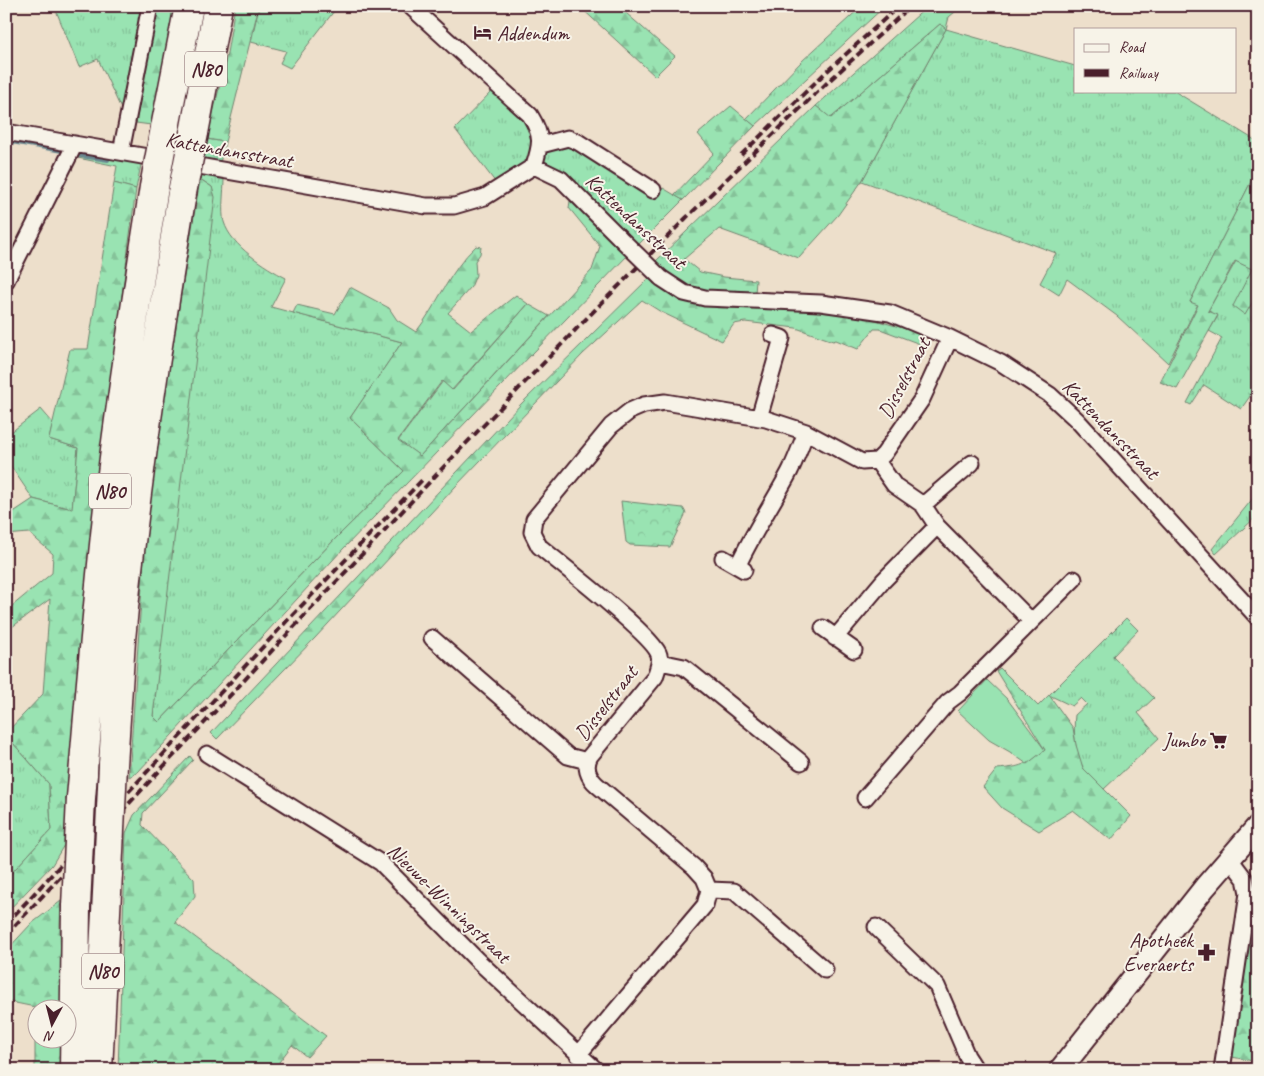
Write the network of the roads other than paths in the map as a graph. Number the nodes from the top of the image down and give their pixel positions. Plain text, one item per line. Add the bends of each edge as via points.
1 (150, 6) edge
2 (189, 6) edge
3 (218, 6) edge
4 (410, 6) edge
5 (6, 132) edge
6 (75, 144) junction
7 (541, 145) junction
8 (121, 152) junction
9 (534, 166) junction
10 (652, 190) dead end
11 (6, 281) edge
12 (772, 334) dead end
13 (950, 338) junction
14 (759, 418) junction
15 (806, 432) junction
16 (877, 461) junction
17 (972, 463) dead end
18 (922, 505) junction
19 (936, 526) junction
20 (723, 558) dead end
21 (1074, 580) dead end
22 (1258, 618) edge
23 (1031, 621) junction
24 (822, 628) dead end
25 (432, 638) dead end
26 (835, 638) junction
27 (854, 650) dead end
28 (660, 662) junction
29 (208, 754) dead end
30 (587, 761) junction
31 (801, 762) dead end
32 (865, 798) dead end
33 (1258, 826) edge
34 (1230, 859) junction
35 (709, 890) junction
36 (876, 927) dead end
37 (825, 970) dead end
38 (578, 1055) junction
39 (74, 1070) edge
40 (98, 1070) edge
41 (596, 1070) edge
42 (976, 1070) edge
43 (1060, 1070) edge
44 (1222, 1070) edge

1 - 8 street
2 - 39 highway, N80, bridge via 154,187 110,490 81,798
3 - 40 highway, N80, bridge via 182,193 139,481 122,639 113,765
4 - 7 street via 530,116
5 - 6 street, Kattendansstraat
6 - 8 street, Kattendansstraat
6 - 11 street
7 - 9 street
7 - 10 street via 568,138 578,142
8 - 9 street, Kattendansstraat via 426,206 454,206 485,197
9 - 13 street, Kattendansstraat, bridge via 561,179 661,278 684,293 705,298 821,303 890,313
12 - 14 street via 782,338
13 - 16 street, Disselstraat via 922,399
13 - 22 street, Kattendansstraat via 1002,363 1050,395 1077,420
14 - 15 street, Disselstraat
14 - 28 street, Disselstraat via 665,402 630,411 611,426 534,519 532,532 538,546 635,626 656,648
15 - 16 street, Disselstraat via 862,462
15 - 20 street via 790,469 749,541 742,568
16 - 18 street via 894,485
17 - 18 street
18 - 19 street
19 - 23 street
19 - 26 street
21 - 23 street
23 - 32 street via 948,702
24 - 26 street
25 - 30 street via 568,756
26 - 27 street
28 - 30 street, Disselstraat via 655,677
28 - 31 street via 684,667
29 - 38 street, Nieuwe-Winningstraat via 381,863
30 - 35 street, Disselstraat via 591,780 694,867
33 - 34 main road
34 - 43 main road
34 - 44 street via 1245,879 1248,893
35 - 37 street via 734,891
35 - 38 street via 705,905
36 - 42 street via 937,986
38 - 41 street, Nieuwe-Winningstraat

